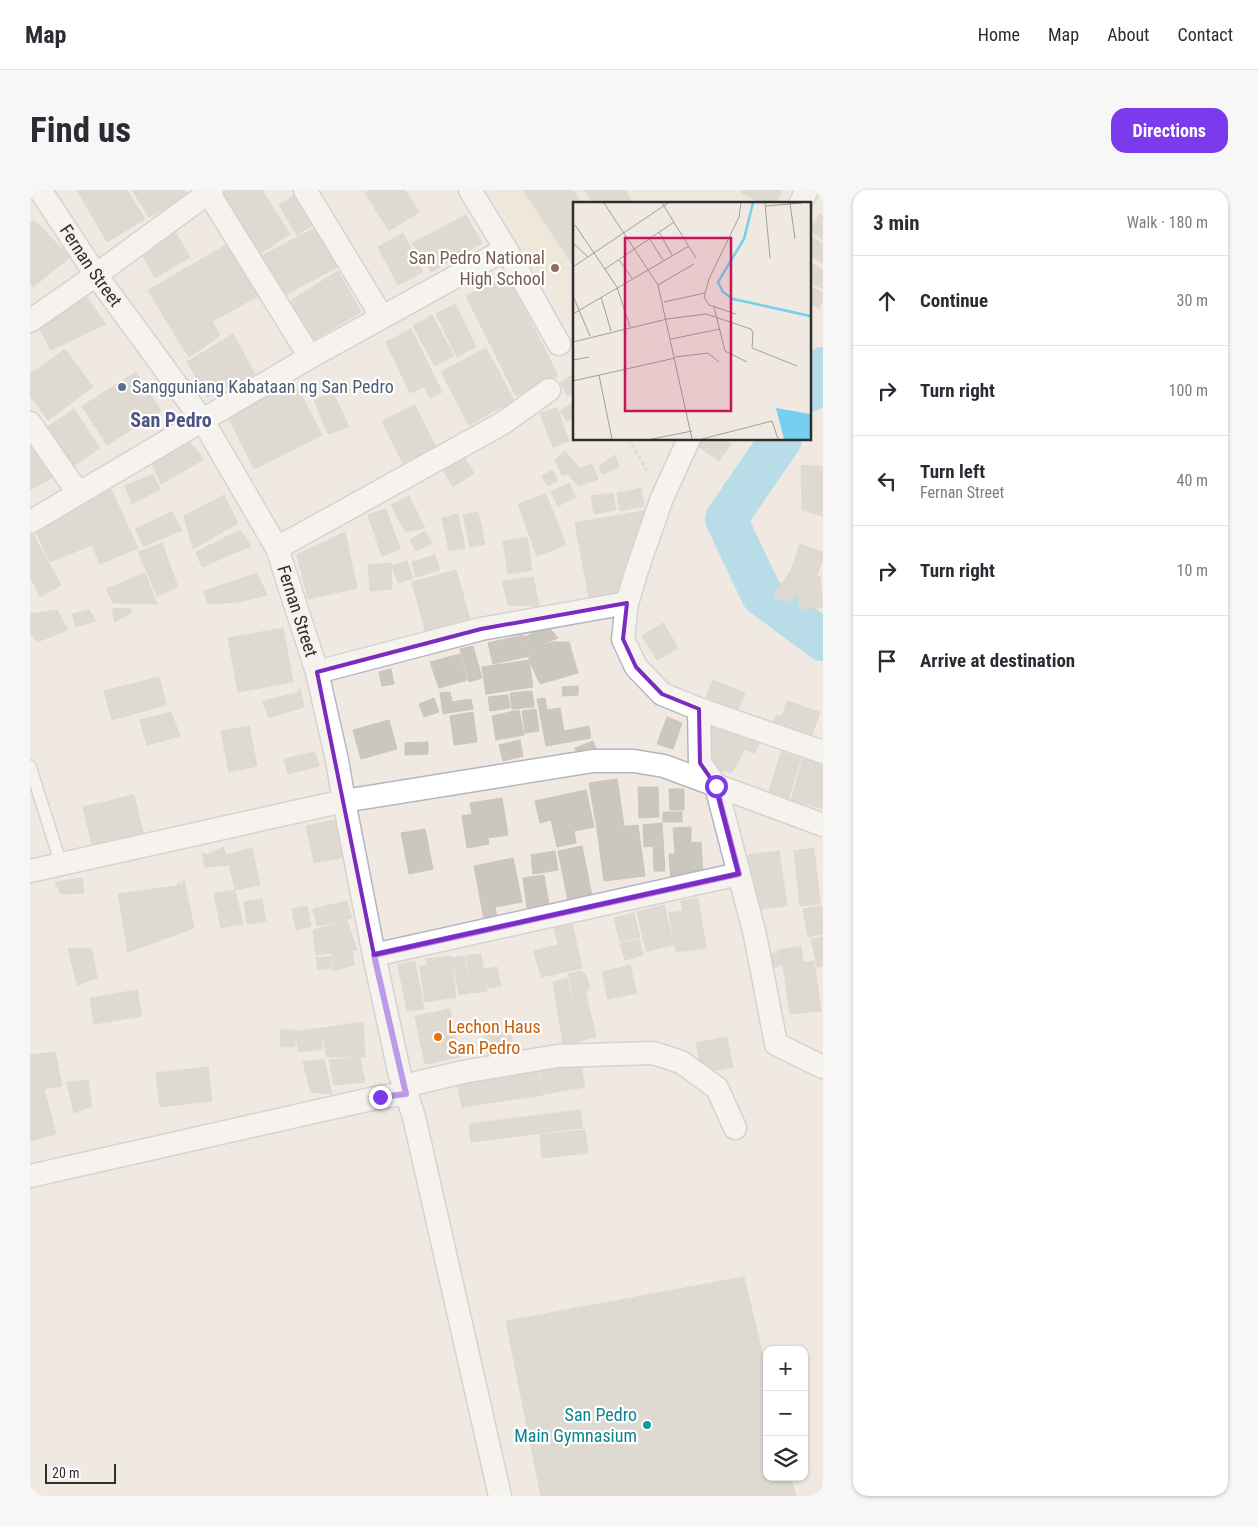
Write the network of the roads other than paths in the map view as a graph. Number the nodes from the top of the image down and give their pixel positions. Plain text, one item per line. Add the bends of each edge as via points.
1 (40, 190) edge
2 (305, 190) edge
3 (470, 190) edge
4 (807, 190) edge
5 (210, 191) edge
6 (801, 202) edge
7 (506, 249) junction
8 (96, 276) junction
9 (382, 317) junction
10 (30, 322) edge
11 (559, 344) dead end
12 (310, 357) junction
13 (549, 390) dead end
14 (203, 421) junction
15 (30, 423) edge
16 (689, 440) edge
17 (78, 492) junction
18 (30, 522) edge
19 (278, 548) junction
20 (627, 603) junction
21 (317, 672) junction
22 (699, 709) junction
23 (823, 752) edge
24 (30, 766) edge
25 (716, 786) junction
26 (344, 801) junction
27 (823, 825) edge
28 (61, 864) junction
29 (30, 871) edge
30 (739, 874) junction
31 (374, 955) junction
32 (823, 1067) edge
33 (405, 1090) junction
34 (735, 1128) dead end
35 (30, 1176) edge
36 (500, 1496) edge

1 - 8 street, Fernan Street
2 - 9 street
3 - 7 street
4 - 6 street
5 - 8 street
5 - 12 street
7 - 9 street
7 - 11 street
8 - 10 street
8 - 14 street, Fernan Street
9 - 12 street
12 - 14 street
13 - 19 street via 503,423
14 - 17 street
14 - 19 street, Fernan Street
15 - 17 street
16 - 20 street via 662,498
17 - 18 street
19 - 21 street, Fernan Street
20 - 21 street via 480,629
20 - 22 street via 623,639 636,667 662,694
21 - 26 street, Fernan Street
22 - 23 street
22 - 25 street via 700,763
24 - 28 lane
25 - 26 street via 664,766 634,761 593,761
25 - 27 street
25 - 30 street
26 - 28 street
26 - 31 street, Fernan Street
28 - 29 street
30 - 31 street
30 - 32 street via 755,935 776,1044
31 - 33 street, Fernan Street
33 - 34 street via 463,1072 557,1056 653,1053 681,1062 717,1088
33 - 35 street
33 - 36 street, Fernan Street via 414,1117

